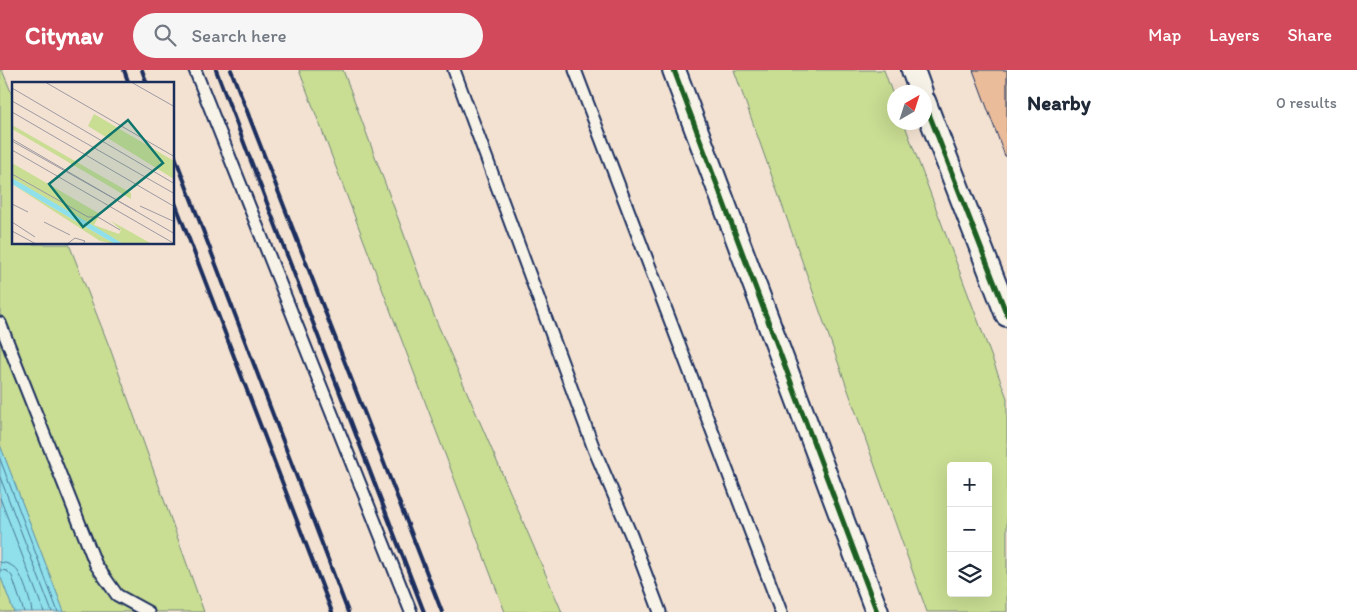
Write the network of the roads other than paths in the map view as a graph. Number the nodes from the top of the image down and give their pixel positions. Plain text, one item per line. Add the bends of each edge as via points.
1 (195, 70) edge
2 (454, 70) edge
3 (575, 70) edge
4 (674, 70) edge
5 (913, 70) edge
6 (918, 85) edge
7 (932, 122) edge
8 (1007, 315) edge
9 (0, 323) edge
10 (148, 612) edge
11 (411, 612) edge
12 (660, 612) edge
13 (781, 612) edge
14 (877, 612) edge

1 - 11 lane
2 - 12 lane via 594,449
3 - 13 lane
4 - 14 street
5 - 6 street
7 - 8 street
9 - 10 lane via 96,565 117,595

